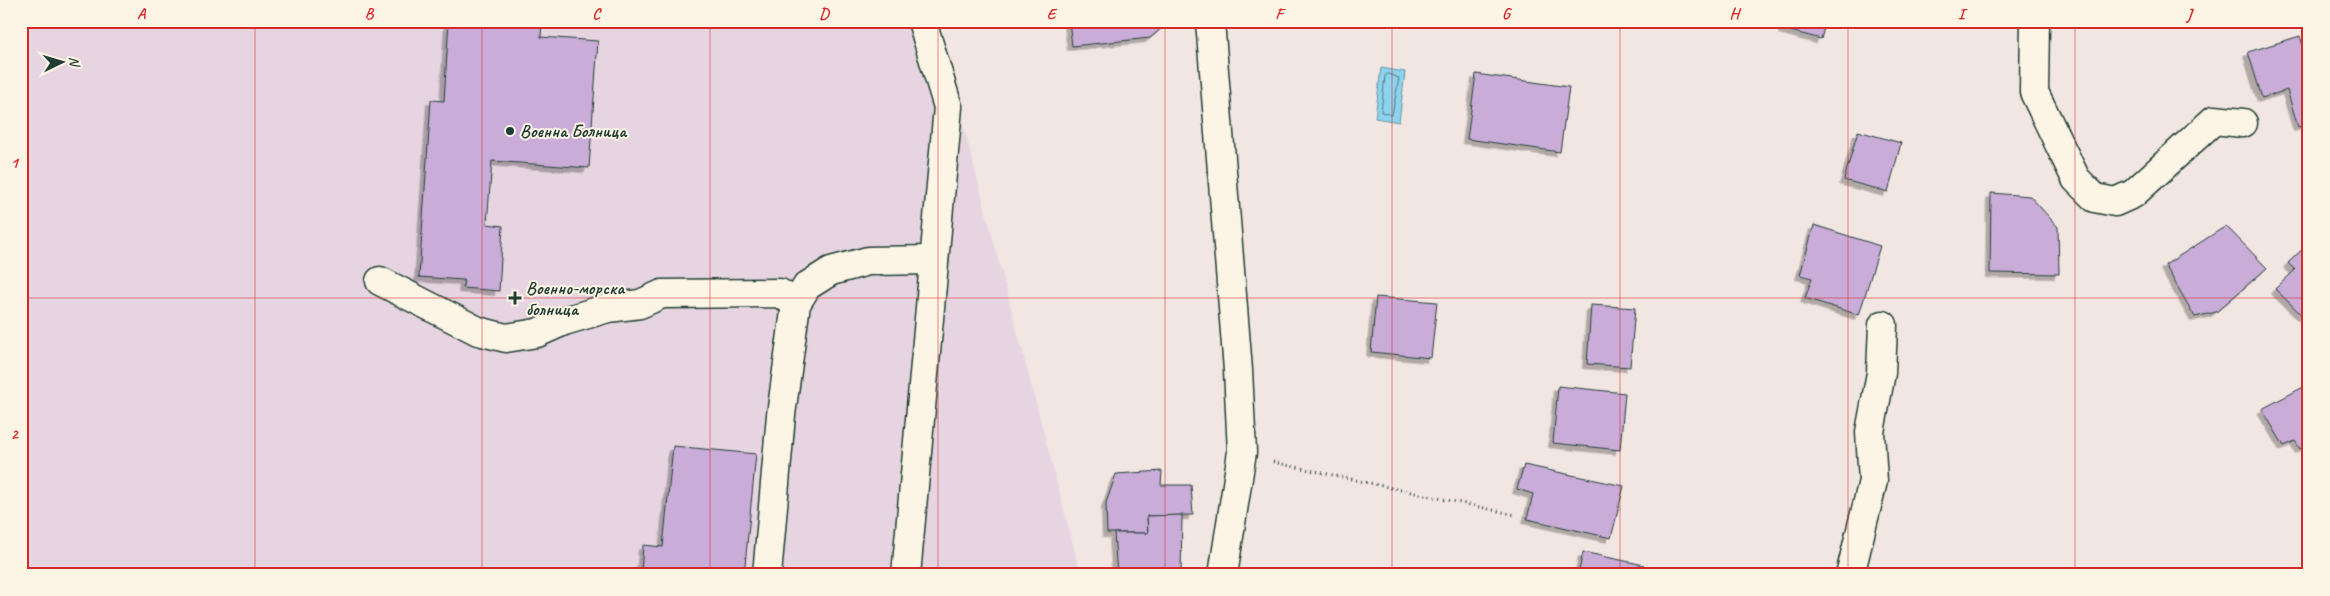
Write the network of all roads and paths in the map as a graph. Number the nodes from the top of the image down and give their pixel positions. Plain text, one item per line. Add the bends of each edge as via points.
1 (922, 21) edge
2 (1210, 21) edge
3 (2035, 21) edge
4 (2243, 123) dead end
5 (934, 260) junction
6 (380, 281) dead end
7 (796, 304) junction
8 (1882, 325) dead end
9 (1242, 452) junction
10 (1516, 515) dead end
11 (768, 575) edge
12 (906, 575) edge
13 (1223, 575) edge
14 (1850, 575) edge

1 - 5 lane via 948,107
2 - 9 lane
3 - 4 lane via 2034,92 2076,179 2095,198 2115,202 2133,194 2214,120
5 - 7 lane via 868,260 830,271 807,286
5 - 12 lane
6 - 7 lane via 478,331 506,338 537,333 608,308 640,304 662,294 780,292
7 - 11 lane via 781,415
8 - 14 lane via 1881,373 1870,432 1872,481
9 - 10 path via 1290,468
9 - 13 lane

